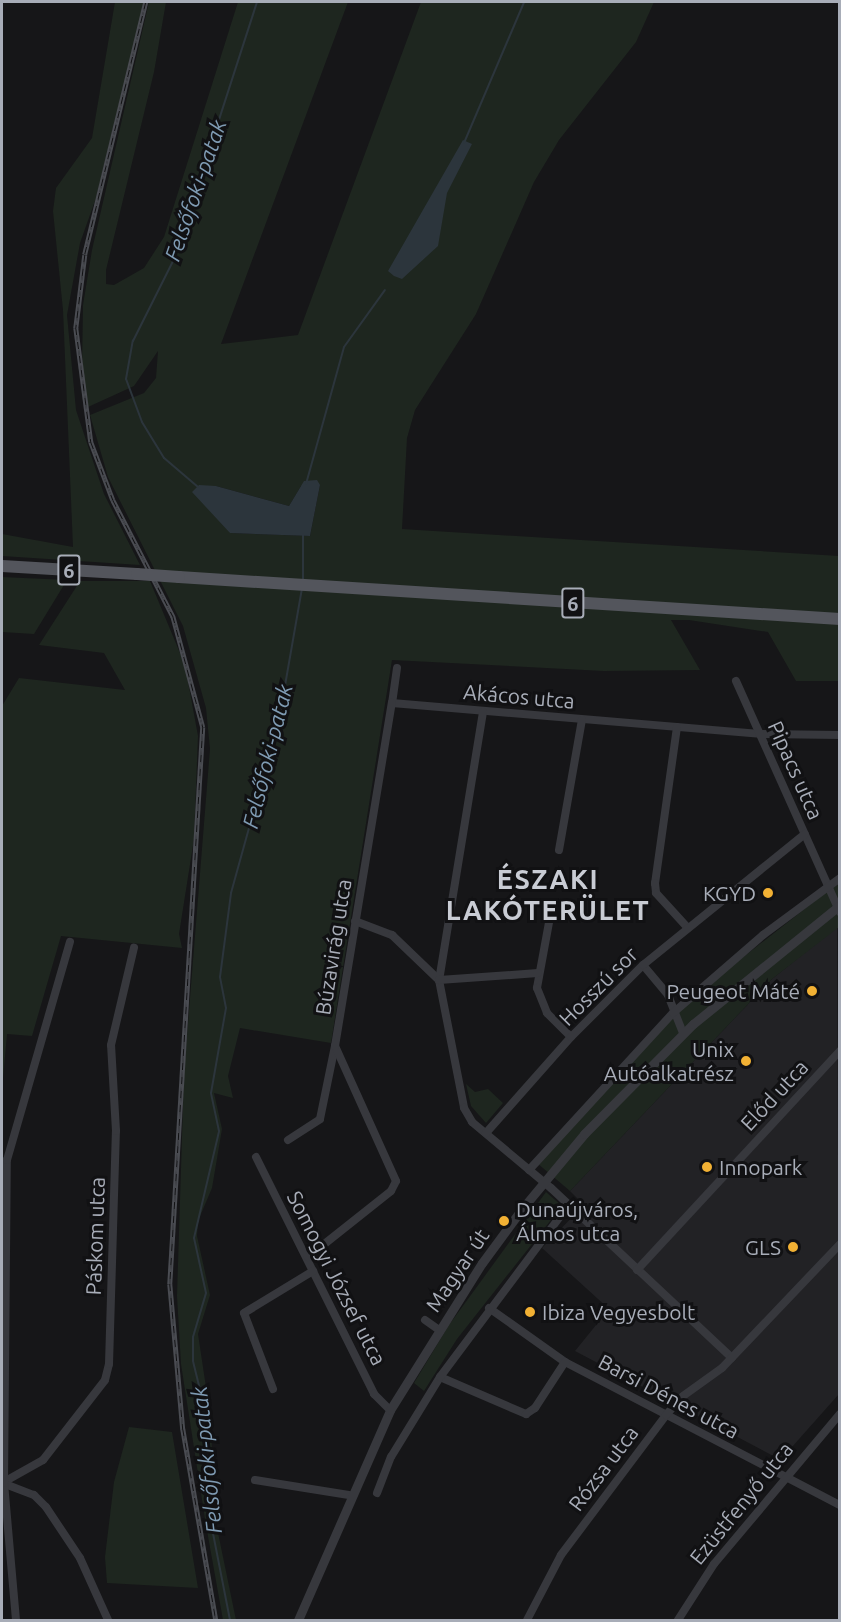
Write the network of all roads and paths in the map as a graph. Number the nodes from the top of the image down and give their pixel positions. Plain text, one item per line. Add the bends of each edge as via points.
1 (2, 566) edge
2 (840, 619) edge
3 (397, 668) dead end
4 (736, 681) dead end
5 (392, 703) junction
6 (483, 712) junction
7 (582, 720) junction
8 (677, 728) junction
9 (760, 734) junction
10 (840, 735) edge
11 (806, 834) junction
12 (559, 850) dead end
13 (840, 878) edge
14 (829, 885) junction
15 (838, 908) edge
16 (550, 917) dead end
17 (356, 921) junction
18 (686, 927) junction
19 (70, 942) dead end
20 (134, 948) dead end
21 (643, 965) junction
22 (538, 973) junction
23 (439, 980) junction
24 (673, 1013) junction
25 (683, 1033) junction
26 (571, 1037) junction
27 (335, 1046) junction
28 (840, 1051) edge
29 (486, 1133) junction
30 (288, 1140) dead end
31 (256, 1157) dead end
32 (4, 1160) edge
33 (529, 1170) junction
34 (543, 1182) junction
35 (568, 1206) junction
36 (840, 1244) edge
37 (308, 1257) junction
38 (637, 1270) junction
39 (313, 1271) junction
40 (489, 1308) junction
41 (425, 1320) dead end
42 (438, 1329) junction
43 (732, 1358) junction
44 (566, 1362) junction
45 (440, 1377) junction
46 (273, 1389) dead end
47 (390, 1410) junction
48 (840, 1414) edge
49 (666, 1415) junction
50 (784, 1477) junction
51 (255, 1480) dead end
52 (3, 1484) edge
53 (377, 1494) dead end
54 (349, 1495) junction
55 (840, 1505) edge
56 (16, 1620) edge
57 (108, 1620) edge
58 (298, 1620) edge
59 (527, 1620) edge
60 (678, 1620) edge

1 - 2 main road, 6, bridge
3 - 5 street
4 - 9 street, Pipacs utca
5 - 6 street, Akácos utca
5 - 17 street, Búzavirág utca
6 - 7 street, Akácos utca
6 - 23 street
7 - 8 street, Akácos utca
7 - 12 street
8 - 9 street, Akácos utca
8 - 18 street via 655,883 656,893
9 - 10 street, Akácos utca
9 - 11 street, Pipacs utca
11 - 14 street, Pipacs utca
11 - 18 street, Hosszú sor
13 - 14 street
14 - 15 street, Pipacs utca
14 - 24 street
15 - 25 street, Magyar út
16 - 22 street
17 - 23 street via 392,935
17 - 27 street, Búzavirág utca
18 - 21 street, Hosszú sor
19 - 32 street
20 - 52 street, Páskom utca via 111,1045 116,1131 109,1364 105,1380 43,1460
21 - 24 street via 668,994
21 - 26 street, Hosszú sor
22 - 23 street
22 - 26 street via 542,1005
23 - 29 street via 459,1093 467,1115
24 - 25 street
24 - 33 street
25 - 34 street, Magyar út
26 - 29 street, Hosszú sor
27 - 30 street via 320,1119
27 - 37 street, Búzavirág utca via 394,1173 394,1187
28 - 38 street, Előd utca
29 - 33 street
31 - 37 street, Somogyi József utca
32 - 52 street
33 - 34 street
34 - 35 street
34 - 42 street, Magyar út
35 - 38 street
35 - 40 street
36 - 43 street, Rózsa utca
37 - 39 street, Somogyi József utca
38 - 43 street
39 - 46 street via 243,1313
39 - 47 street, Somogyi József utca via 374,1394
40 - 44 street, Barsi Dénes utca
40 - 45 street
41 - 42 street
42 - 47 street, Magyar út
43 - 49 street, Rózsa utca
44 - 45 street via 535,1408 526,1414
44 - 49 street, Barsi Dénes utca
45 - 53 street via 391,1457
47 - 54 street, Magyar út
48 - 50 street, Ezüstfenyő utca
49 - 50 street, Barsi Dénes utca
49 - 59 street, Rózsa utca via 561,1555
50 - 55 street, Barsi Dénes utca
50 - 60 street, Ezüstfenyő utca via 695,1590
51 - 54 street
52 - 56 street
52 - 57 street via 34,1495 46,1507 80,1558
54 - 58 street, Magyar út

